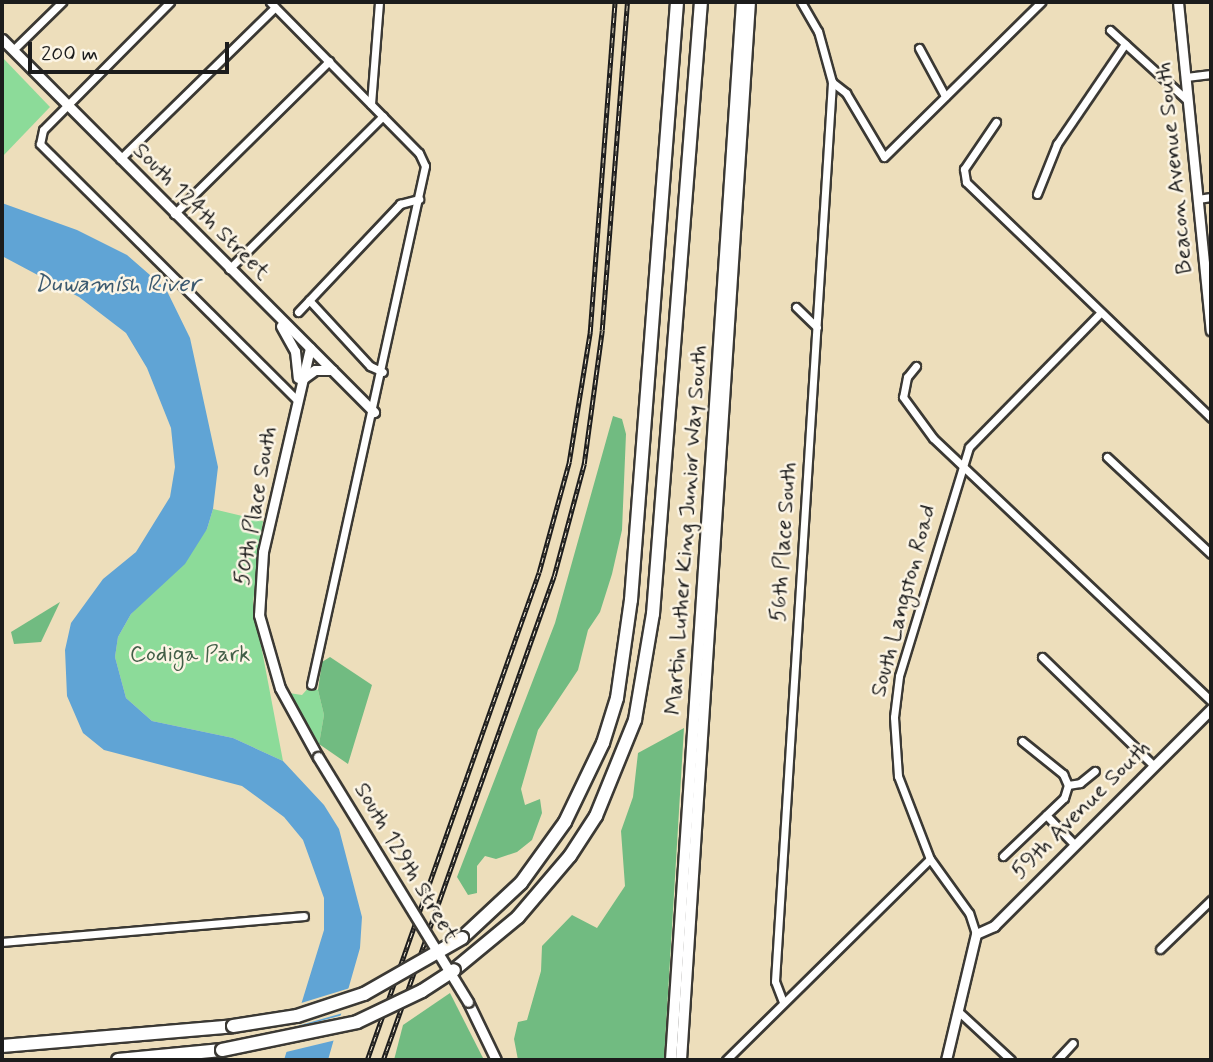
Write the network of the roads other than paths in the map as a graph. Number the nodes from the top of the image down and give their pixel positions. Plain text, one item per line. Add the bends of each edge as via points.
1 (62, 2) edge
2 (170, 2) edge
3 (379, 2) edge
4 (677, 2) edge
5 (701, 2) edge
6 (742, 2) edge
7 (750, 2) edge
8 (801, 2) edge
9 (1041, 2) edge
10 (1178, 2) edge
11 (272, 4) edge
12 (1110, 30) dead end
13 (2, 39) edge
14 (1125, 44) junction
15 (919, 48) dead end
16 (12, 50) junction
17 (329, 61) junction
18 (1211, 74) edge
19 (1186, 76) junction
20 (832, 82) junction
21 (945, 96) junction
22 (1188, 101) junction
23 (371, 104) junction
24 (66, 105) junction
25 (383, 116) junction
26 (996, 122) dead end
27 (120, 159) junction
28 (1037, 194) dead end
29 (1211, 197) edge
30 (419, 199) junction
31 (1198, 199) junction
32 (174, 214) junction
33 (229, 269) junction
34 (1209, 296) edge
35 (309, 300) junction
36 (266, 304) junction
37 (796, 307) dead end
38 (298, 312) dead end
39 (1100, 313) junction
40 (817, 327) junction
41 (1211, 330) edge
42 (310, 348) junction
43 (296, 360) junction
44 (916, 366) dead end
45 (332, 370) junction
46 (383, 372) junction
47 (298, 390) junction
48 (374, 412) junction
49 (1211, 418) edge
50 (1107, 457) dead end
51 (961, 465) junction
52 (1211, 554) edge
53 (1042, 657) dead end
54 (312, 685) dead end
55 (280, 688) joint
56 (1211, 701) edge
57 (1211, 709) edge
58 (1022, 741) dead end
59 (1153, 765) junction
60 (1095, 771) dead end
61 (1068, 785) junction
62 (1046, 815) junction
63 (1074, 844) junction
64 (1003, 856) dead end
65 (930, 859) junction
66 (1211, 900) edge
67 (304, 916) dead end
68 (976, 934) junction
69 (2, 942) edge
70 (1160, 949) dead end
71 (783, 1002) junction
72 (958, 1011) junction
73 (2, 1038) edge
74 (97, 1038) junction
75 (1073, 1043) dead end
76 (2, 1046) edge
77 (118, 1060) edge
78 (496, 1060) edge
79 (671, 1060) edge
80 (681, 1060) edge
81 (726, 1060) edge
82 (946, 1060) edge
83 (1011, 1060) edge
84 (1057, 1060) edge

1 - 16 street
2 - 24 street
3 - 23 street
4 - 74 highway, bridge via 632,600 617,698 603,743 565,822 521,883 462,938 364,994 297,1016
5 - 77 highway, bridge via 653,614 635,720 596,816 518,916 422,991 356,1022 222,1050
6 - 79 main road, Martin Luther King Junior Way South
7 - 80 main road, Martin Luther King Junior Way South
8 - 20 street via 818,31
9 - 21 street
10 - 19 street, Beacon Avenue South
11 - 17 street
11 - 27 street
12 - 14 street
13 - 16 street, South 124th Street
14 - 22 street
14 - 28 street via 1057,144
15 - 21 street
16 - 24 street, South 124th Street
17 - 23 street
17 - 32 street
18 - 19 street
19 - 22 street, Beacon Avenue South
20 - 21 street via 846,93 884,157
20 - 40 street, 56th Place South
22 - 31 street, Beacon Avenue South
23 - 25 street
24 - 27 street, South 124th Street
24 - 47 street via 41,132 39,140 47,154
25 - 30 street via 419,153 425,166
25 - 33 street
26 - 39 street via 966,166 964,179
27 - 32 street, South 124th Street
29 - 31 street
30 - 35 street via 400,204
30 - 46 street
31 - 34 street, Beacon Avenue South
32 - 33 street, South 124th Street
33 - 36 street, South 124th Street
34 - 41 street, Beacon Avenue South
35 - 38 street
35 - 46 street via 370,366
36 - 42 street, South 124th Street
36 - 43 street via 290,340
37 - 40 street
39 - 49 street
39 - 51 street, South Langston Road via 973,442
40 - 71 street, 56th Place South via 775,981
42 - 43 street
42 - 45 street, South 124th Street
42 - 47 street, 50th Place South
43 - 47 street
44 - 51 street via 907,377 903,397 933,438
45 - 47 street via 315,370
45 - 48 street, South 124th Street
46 - 48 street
47 - 55 street, 50th Place South via 259,585 259,615
48 - 54 street
50 - 52 street
51 - 56 street
51 - 65 street, South Langston Road via 899,676 894,717 898,776
53 - 59 street
55 - 78 street, South 129th Street, bridge via 468,1002
57 - 59 street, 59th Avenue South
58 - 61 street via 1063,774
59 - 63 street, 59th Avenue South
60 - 61 street via 1080,783
61 - 62 street via 1064,798
62 - 63 street
62 - 64 street
63 - 68 street, 59th Avenue South via 994,926
65 - 68 street, South Langston Road via 969,913
65 - 71 street
66 - 70 street
67 - 69 street
68 - 72 street
71 - 81 street
72 - 82 street
72 - 83 street
73 - 74 highway
74 - 76 highway
75 - 84 street

